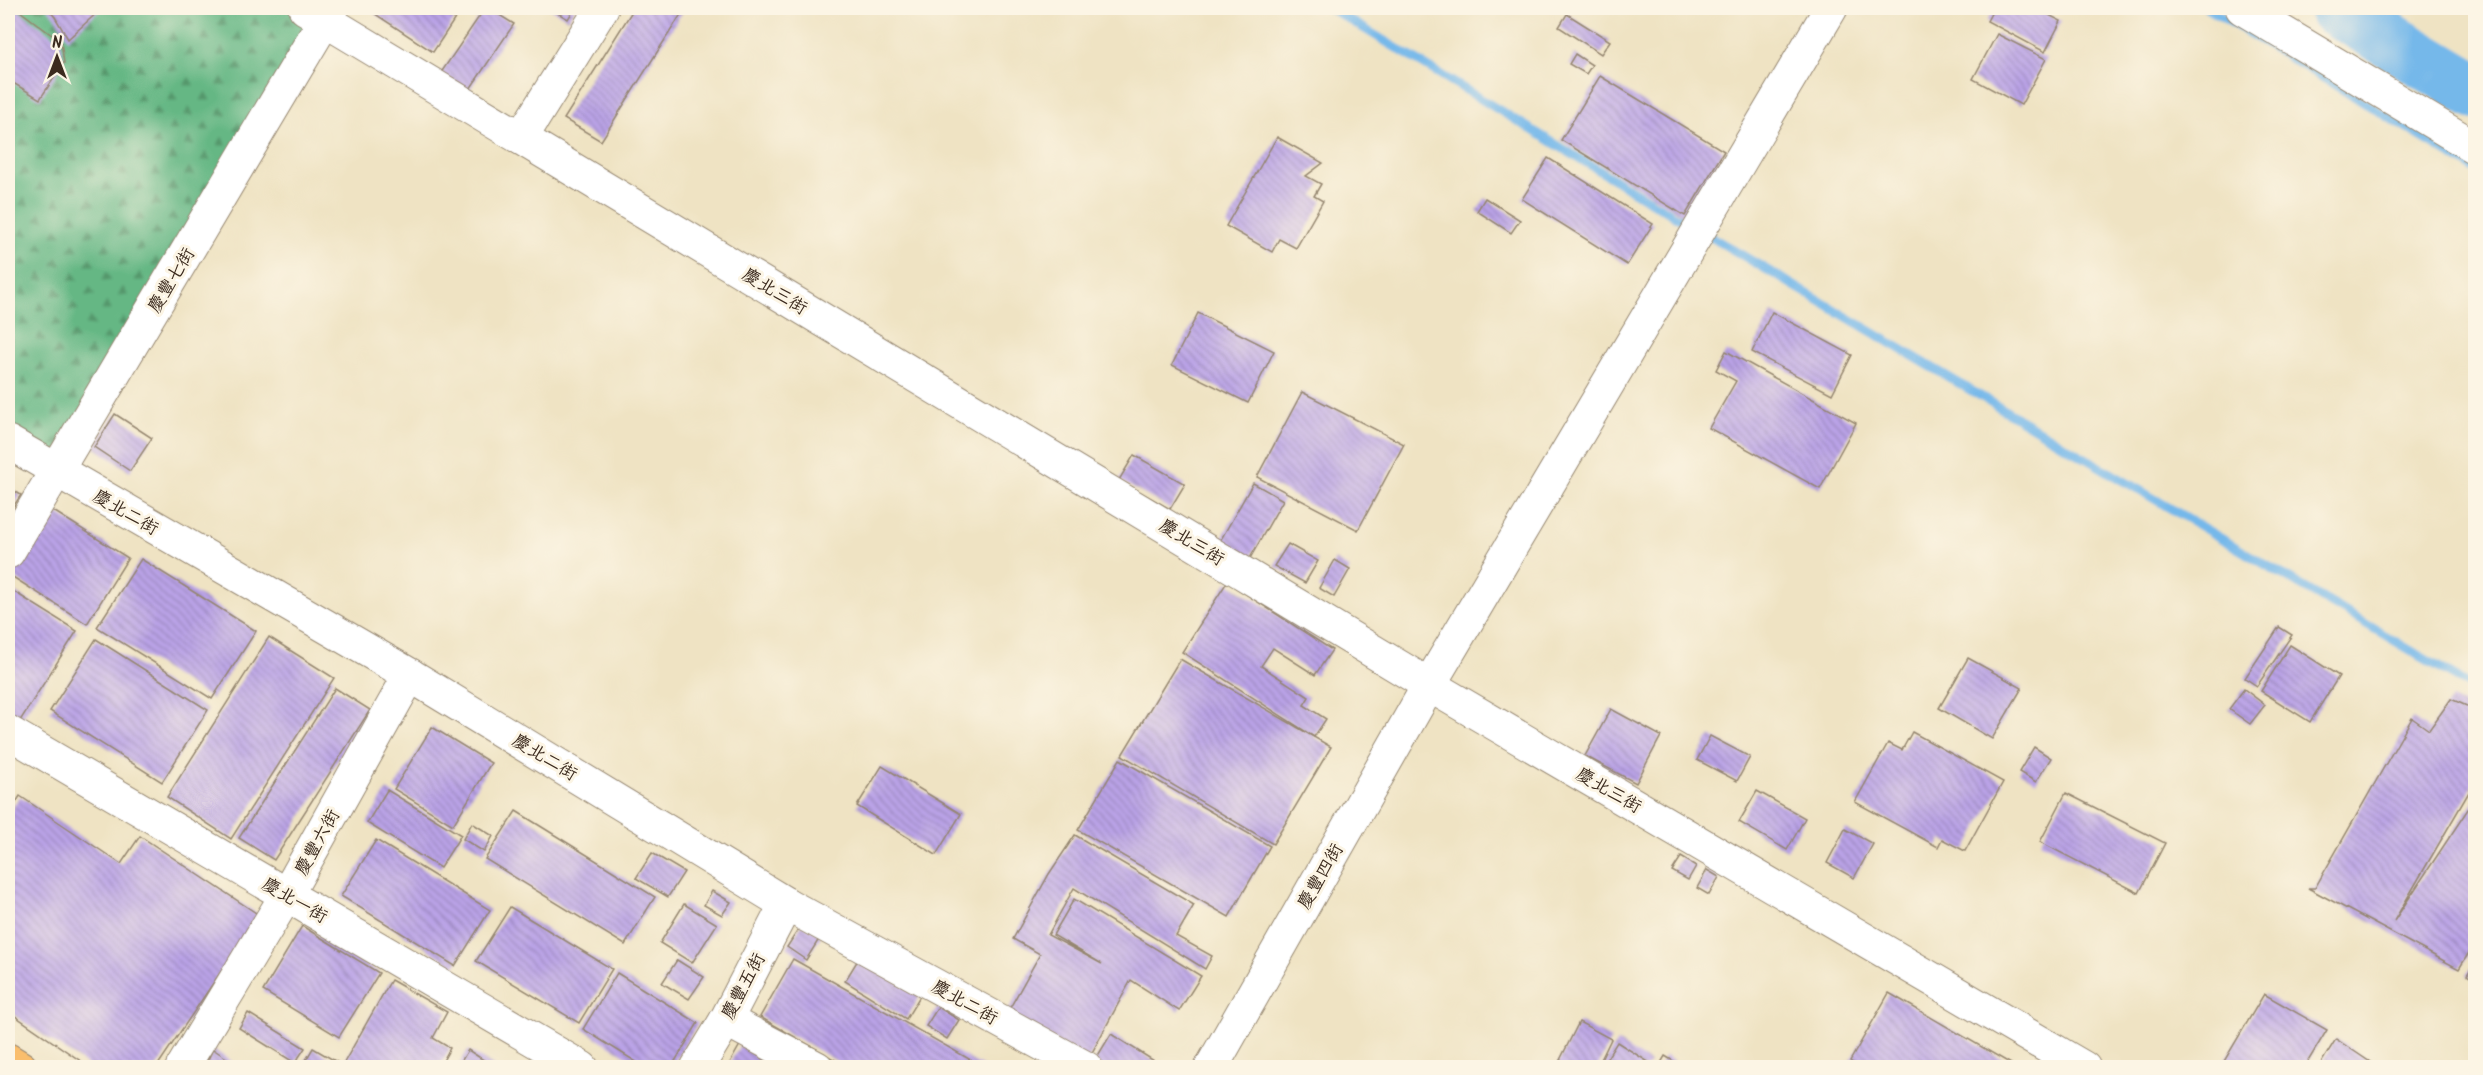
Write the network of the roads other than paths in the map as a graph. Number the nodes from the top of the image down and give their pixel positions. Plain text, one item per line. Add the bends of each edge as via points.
1 (602, 8) edge
2 (1831, 8) edge
3 (2242, 8) edge
4 (321, 12) edge
5 (521, 138) junction
6 (2475, 148) edge
7 (8, 442) edge
8 (57, 472) junction
9 (8, 552) edge
10 (410, 675) junction
11 (1429, 685) junction
12 (8, 732) edge
13 (286, 896) junction
14 (786, 904) junction
15 (726, 1020) junction
16 (8, 1060) edge
17 (2080, 1066) edge
18 (21, 1068) edge
19 (182, 1068) edge
20 (582, 1068) edge
21 (697, 1068) edge
22 (818, 1068) edge
23 (1086, 1068) edge
24 (1211, 1068) edge

1 - 5 street
2 - 11 street, 慶豐四街
3 - 6 street
4 - 5 street, 慶北三街
4 - 8 street, 慶豐七街
5 - 11 street, 慶北三街
7 - 8 street, 慶北二街
8 - 9 street, 慶豐七街
8 - 10 street, 慶北二街
10 - 13 street, 慶豐六街
10 - 14 street, 慶北二街
11 - 17 street, 慶北三街
11 - 24 street, 慶豐四街
12 - 13 street, 慶北一街
13 - 19 street, 慶豐六街
13 - 20 street, 慶北一街
14 - 15 street, 慶豐五街
14 - 23 street, 慶北二街
15 - 21 street, 慶豐五街
15 - 22 street
16 - 18 main road

